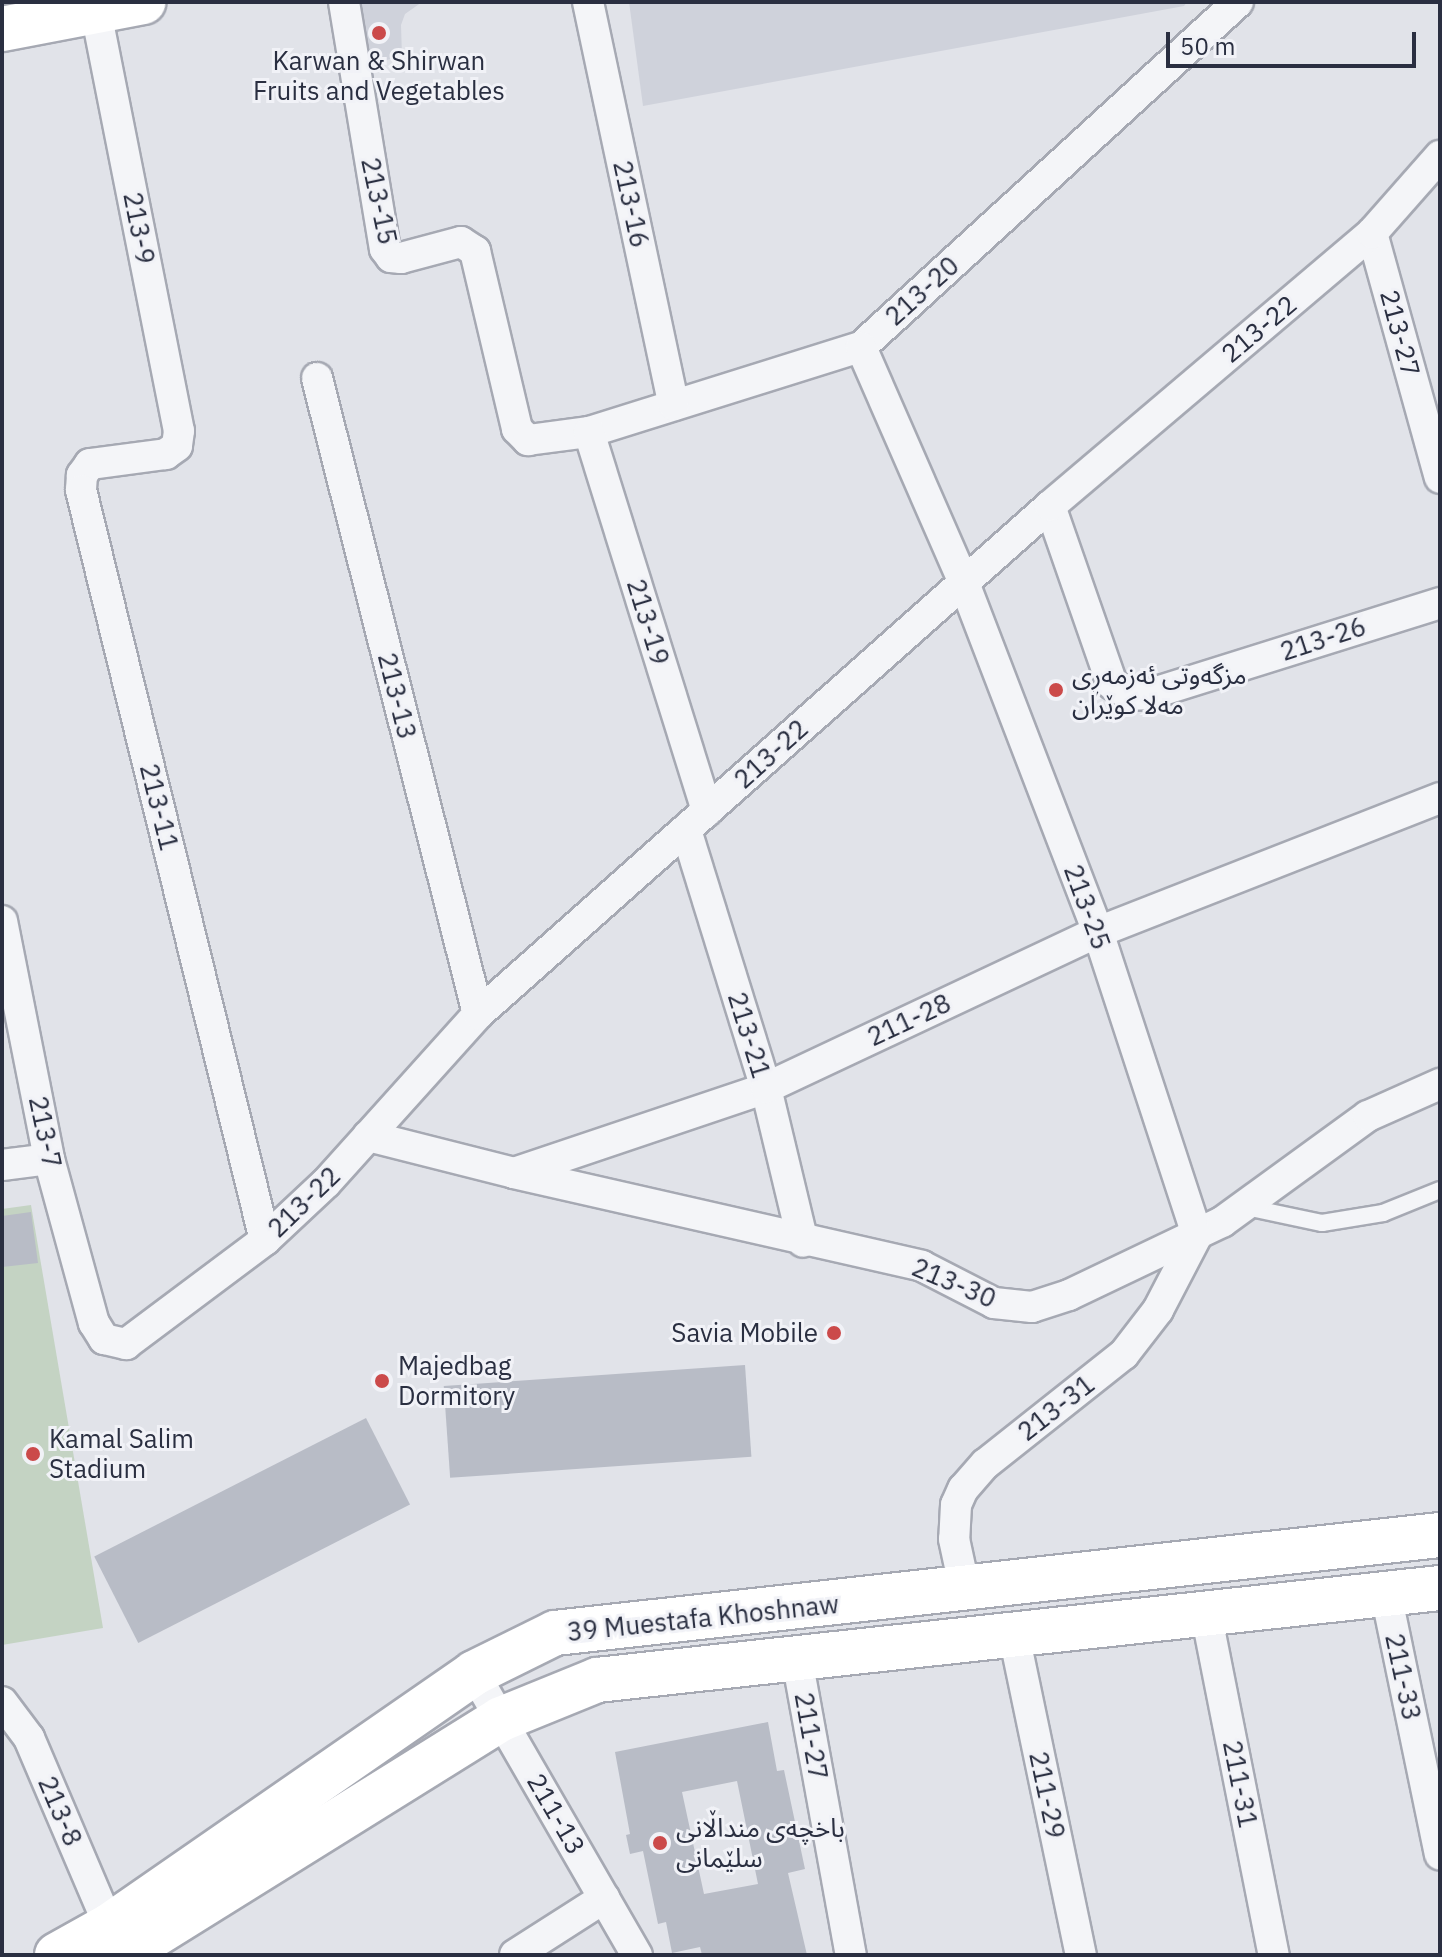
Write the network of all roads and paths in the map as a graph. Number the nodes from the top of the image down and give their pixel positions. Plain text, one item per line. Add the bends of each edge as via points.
1 (143, 2) edge
2 (344, 2) edge
3 (588, 2) edge
4 (1238, 2) edge
5 (95, 6) edge
6 (2, 29) edge
7 (1440, 156) edge
8 (1372, 233) junction
9 (861, 347) junction
10 (317, 378) dead end
11 (674, 405) junction
12 (589, 432) junction
13 (528, 440) joint
14 (177, 446) joint
15 (1440, 478) edge
16 (1050, 506) junction
17 (964, 583) junction
18 (1440, 603) edge
19 (1440, 798) edge
20 (696, 821) junction
21 (2, 921) edge
22 (1098, 932) junction
23 (478, 1014) junction
24 (1440, 1084) edge
25 (766, 1088) junction
26 (368, 1136) junction
27 (49, 1159) junction
28 (2, 1165) edge
29 (514, 1173) junction
30 (1440, 1190) edge
31 (1246, 1207) junction
32 (1197, 1235) junction
33 (265, 1240) junction
34 (803, 1242) junction
35 (104, 1339) joint
36 (1440, 1535) edge
37 (1440, 1588) edge
38 (965, 1590) junction
39 (1386, 1594) junction
40 (1206, 1613) junction
41 (1014, 1635) junction
42 (797, 1659) junction
43 (474, 1673) junction
44 (2, 1702) edge
45 (501, 1719) junction
46 (1440, 1854) edge
47 (604, 1898) junction
48 (122, 1947) edge
49 (57, 1955) edge
50 (515, 1955) edge
51 (637, 1955) edge
52 (851, 1955) edge
53 (1081, 1955) edge
54 (1274, 1955) edge

1 - 5 main road
2 - 13 street, 213-15 via 385,249 391,257 401,258 461,242 475,251 517,429
3 - 11 street, 213-16
4 - 9 street, 213-20
5 - 6 main road
5 - 14 street, 213-9 via 179,431
7 - 8 street, 213-22
8 - 15 street, 213-27
8 - 16 street, 213-22
9 - 11 street, 213-20
9 - 17 street, 213-25
10 - 23 street, 213-13
11 - 12 street, 213-20
12 - 13 street, 213-20
12 - 20 street, 213-19
14 - 33 street, 213-11 via 166,454 90,464 81,490
16 - 17 street, 213-22
16 - 18 street, 213-26 via 1112,684 1129,695 1150,694
17 - 20 street, 213-22
17 - 22 street, 213-25
19 - 22 street, 211-28
20 - 23 street, 213-22
20 - 25 street, 213-21
21 - 27 street, 213-7
22 - 25 street, 211-28
22 - 32 street, 213-25
23 - 26 street, 213-22
24 - 31 street, 213-30 via 1368,1116
25 - 29 street, 211-28
25 - 34 street, 213-21
26 - 29 street
26 - 33 street, 213-22
27 - 28 street
27 - 35 street, 213-7 via 94,1323
29 - 34 street, 213-30
30 - 31 lane via 1383,1213 1322,1223
31 - 32 street, 213-30
32 - 34 street, 213-30 via 1032,1307 994,1303 933,1269
32 - 38 street, 213-31 via 1158,1310 1124,1354 985,1464 963,1489 953,1530
33 - 35 street, 213-22 via 126,1344
36 - 38 main road, 39 Muestafa Khoshnaw
37 - 39 main road, 39 Muestafa Khoshnaw
38 - 43 main road, 39 Muestafa Khoshnaw via 555,1633
39 - 40 main road, 39 Muestafa Khoshnaw
39 - 46 street, 211-33
40 - 41 main road, 39 Muestafa Khoshnaw
40 - 54 street, 211-31
41 - 42 main road, 39 Muestafa Khoshnaw
41 - 53 street, 211-29
42 - 45 main road, 39 Muestafa Khoshnaw via 597,1680
42 - 52 street, 211-27
43 - 45 street, 211-13
43 - 48 main road, 39 Muestafa Khoshnaw
44 - 48 street, 213-8 via 29,1738
45 - 47 street, 211-13
45 - 48 main road, 39 Muestafa Khoshnaw
47 - 50 street
47 - 51 street, 211-13
48 - 49 main road, 39 Muestafa Khoshnaw

